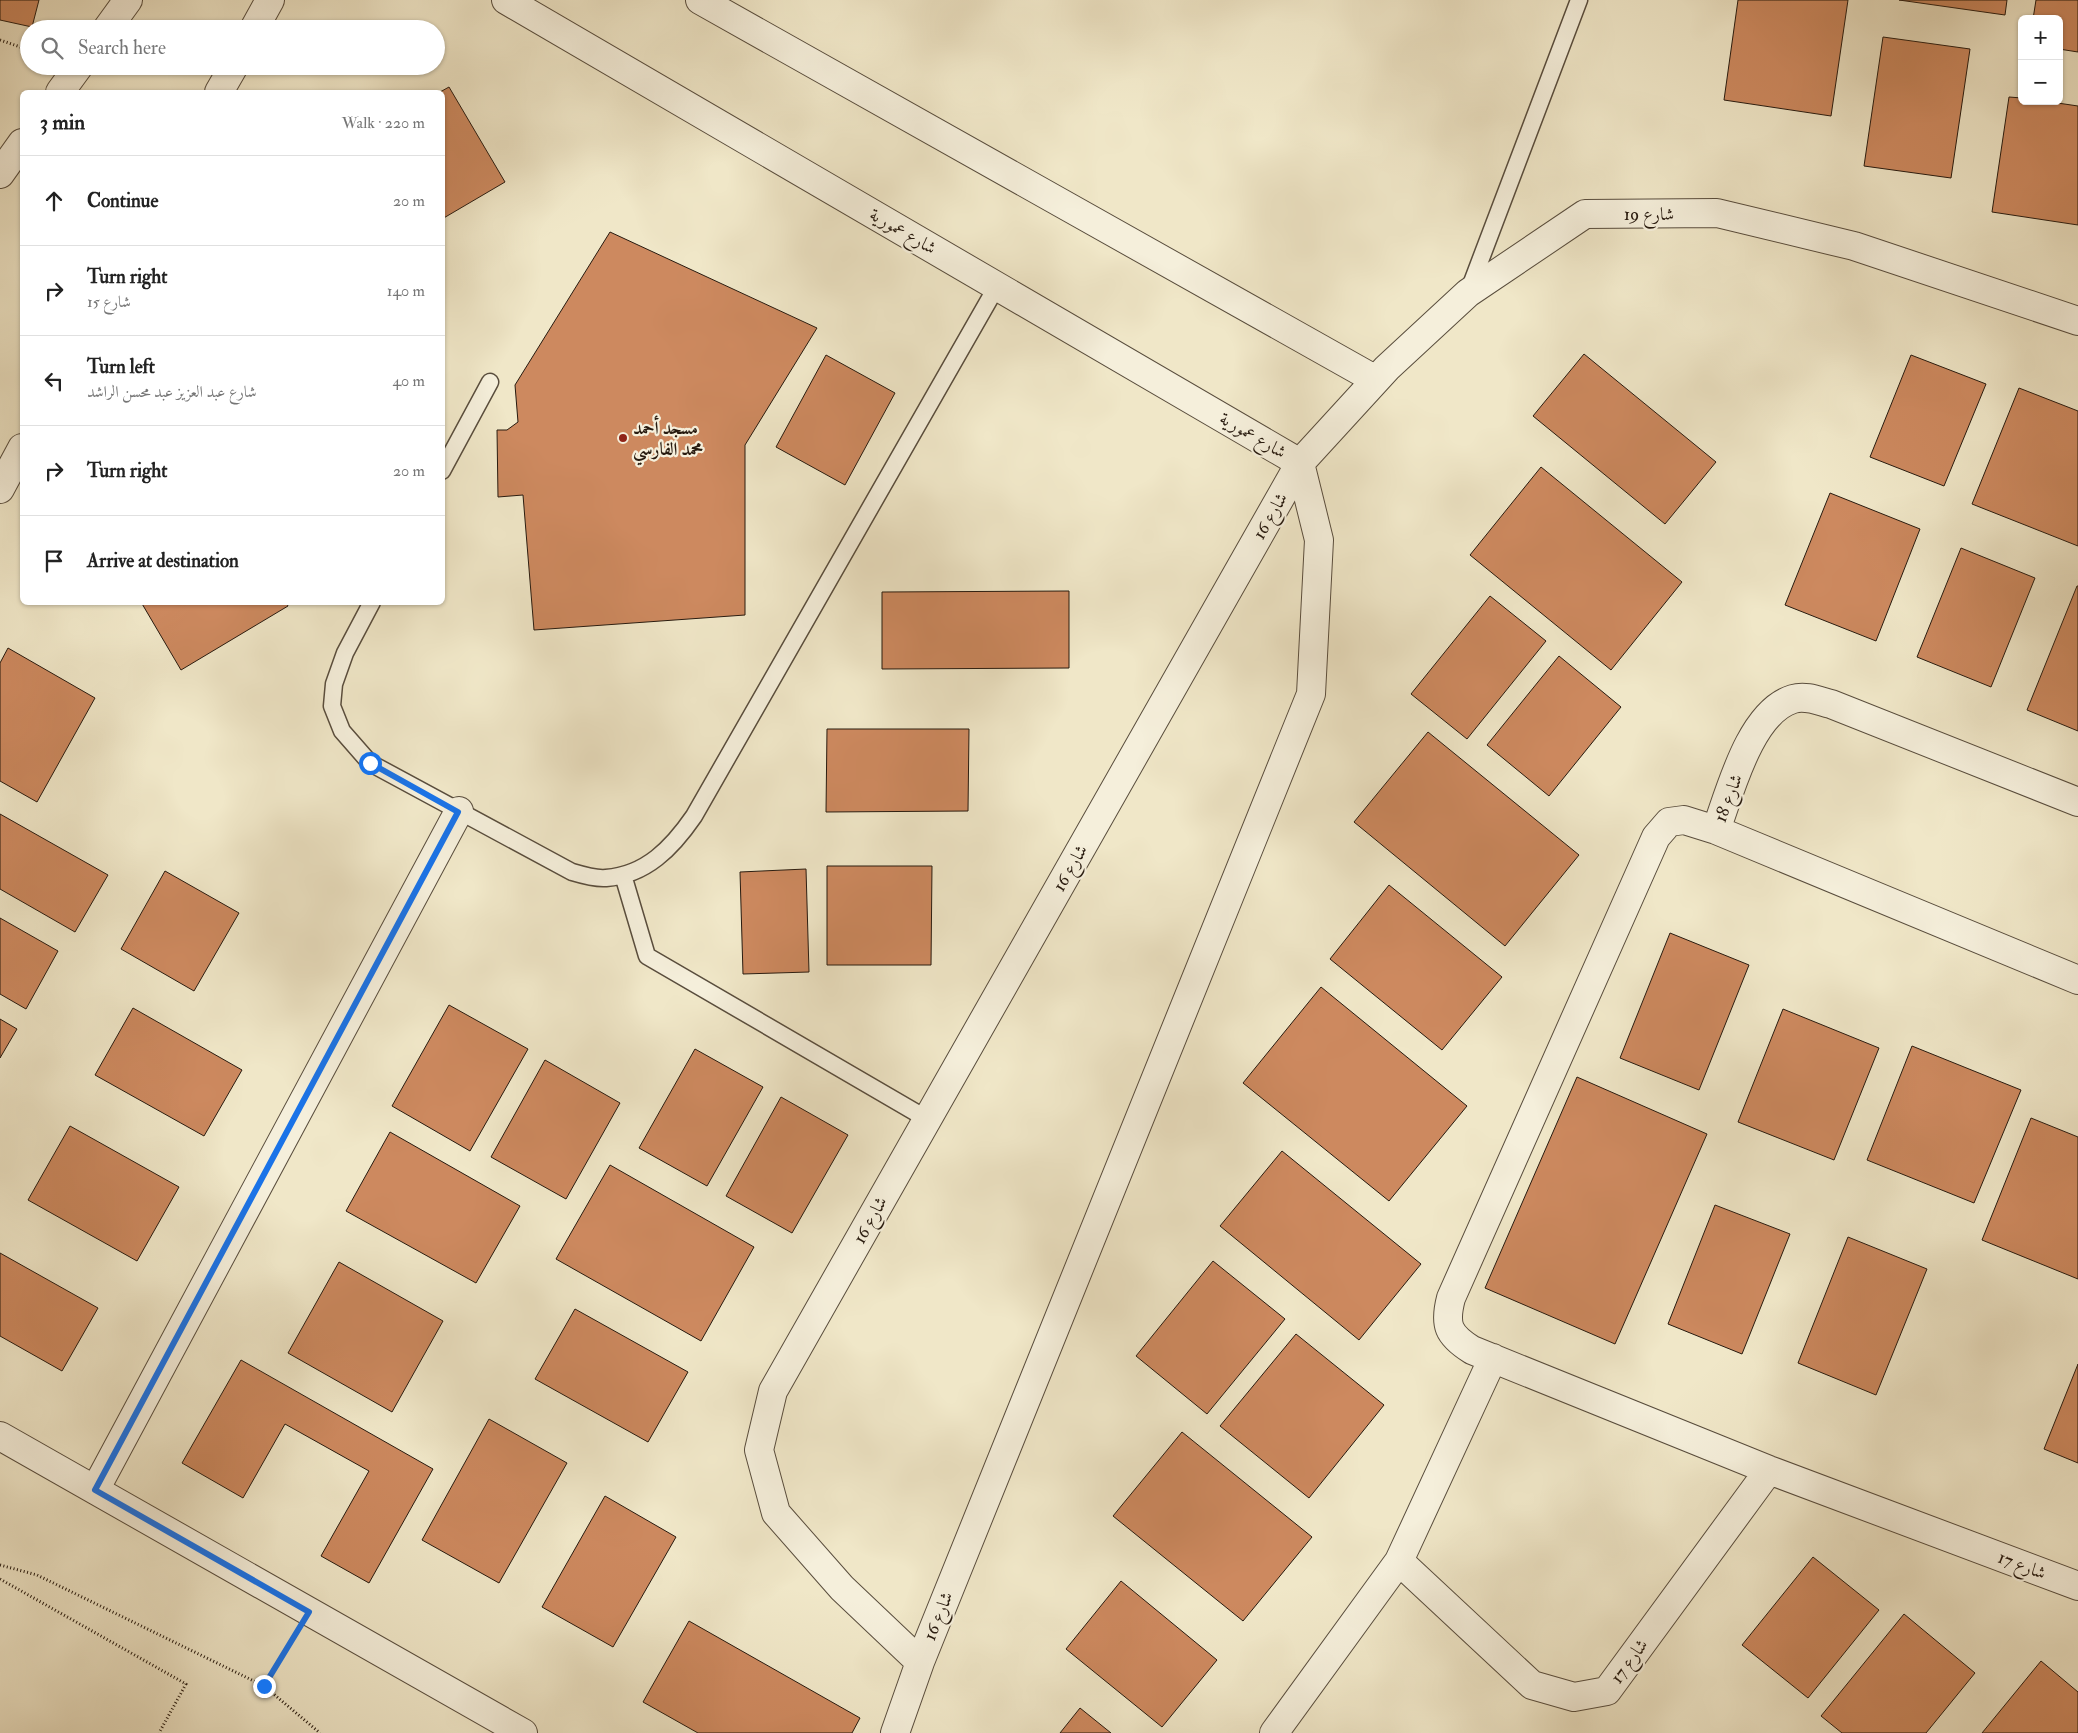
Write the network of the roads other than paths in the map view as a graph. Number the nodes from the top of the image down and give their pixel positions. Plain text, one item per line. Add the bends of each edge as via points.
1 (128, 0) edge
2 (270, 0) edge
3 (506, 0) edge
4 (700, 0) edge
5 (1579, 0) edge
6 (114, 20) edge
7 (259, 20) edge
8 (72, 75) edge
9 (229, 75) edge
10 (61, 90) edge
11 (220, 90) edge
12 (20, 146) edge
13 (0, 174) edge
14 (997, 286) junction
15 (1468, 293) junction
16 (2078, 321) edge
17 (1376, 380) junction
18 (490, 382) dead end
19 (20, 452) edge
20 (1300, 462) junction
21 (445, 465) edge
22 (0, 489) edge
23 (370, 605) edge
24 (2078, 802) edge
25 (458, 812) junction
26 (1716, 830) junction
27 (623, 875) junction
28 (2078, 980) edge
29 (927, 1119) junction
30 (1493, 1358) junction
31 (0, 1436) edge
32 (1769, 1470) junction
33 (95, 1490) junction
34 (1399, 1561) junction
35 (2078, 1586) edge
36 (920, 1662) junction
37 (523, 1733) edge
38 (895, 1733) edge
39 (1274, 1733) edge

1 - 6 street
2 - 7 street
3 - 14 street, شارع عمورية
4 - 17 street
5 - 15 lane
8 - 10 street
9 - 11 street
12 - 13 street
14 - 20 street, شارع عمورية
14 - 27 lane via 694,816 678,840 661,856 643,868
15 - 16 street, شارع 19 via 1585,214 1717,213 1854,246
15 - 17 street, شارع 19
17 - 20 street, شارع 19
18 - 21 lane
19 - 22 street
20 - 29 street, شارع 16
20 - 36 street, شارع 16 via 1319,540 1311,694
23 - 25 lane via 345,653 334,684 332,706 335,715 342,731 370,763
24 - 26 street, شارع 18 via 1831,704 1794,698 1776,709 1758,727
25 - 27 lane via 572,872 605,878
25 - 33 street
26 - 28 street, شارع 18
26 - 30 street, شارع 17 via 1677,820 1669,822 1656,837 1451,1298 1448,1328 1458,1341
27 - 29 lane via 647,956
29 - 36 street, شارع 16 via 773,1391 759,1450 776,1513 842,1588
30 - 32 street, شارع 17
30 - 34 street
31 - 33 street
32 - 34 street, شارع 17 via 1607,1691 1574,1697 1532,1685
32 - 35 street, شارع 17
33 - 37 street
34 - 39 street
36 - 38 street, شارع 16

